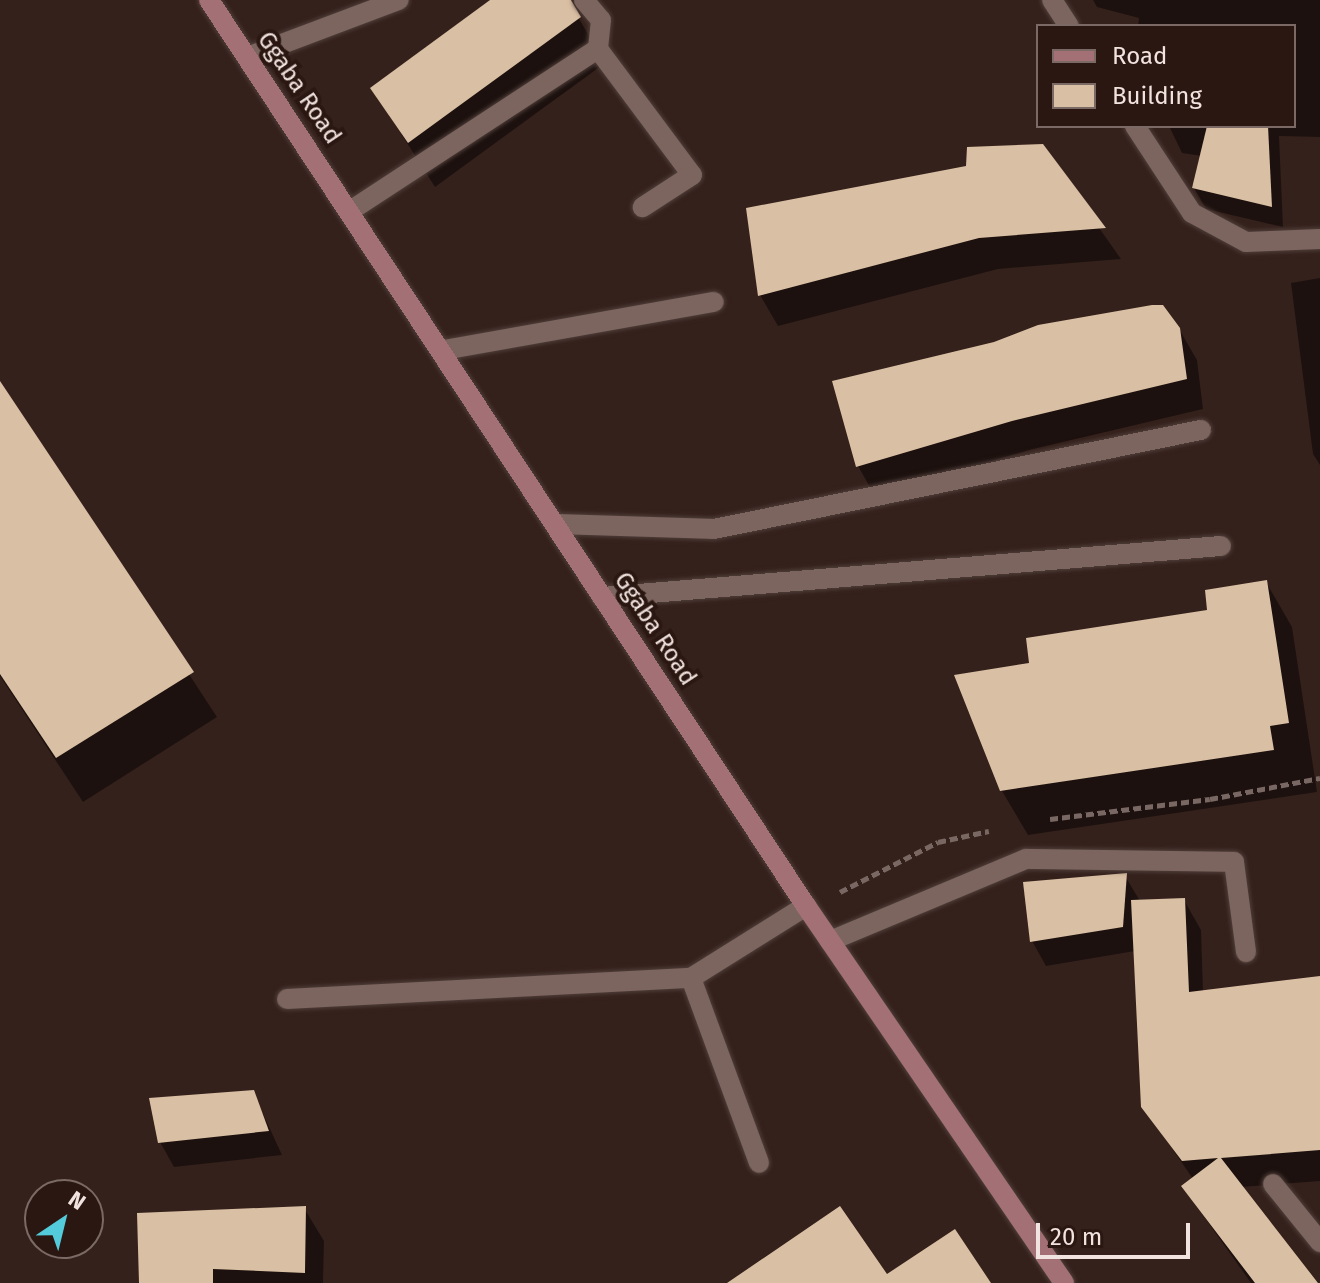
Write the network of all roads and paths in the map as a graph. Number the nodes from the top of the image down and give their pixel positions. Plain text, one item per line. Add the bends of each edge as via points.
1 (209, 0) edge
2 (399, 0) edge
3 (584, 0) edge
4 (1052, 0) edge
5 (1068, 24) edge
6 (598, 49) junction
7 (247, 57) junction
8 (1136, 128) edge
9 (643, 207) dead end
10 (350, 211) junction
11 (1320, 239) edge
12 (714, 302) dead end
13 (444, 350) junction
14 (1201, 430) dead end
15 (559, 524) junction
16 (1221, 546) dead end
17 (602, 597) junction
18 (806, 906) junction
19 (830, 941) junction
20 (1246, 952) dead end
21 (691, 978) junction
22 (287, 999) dead end
23 (759, 1163) dead end
24 (1273, 1184) dead end
25 (1320, 1242) edge
26 (1064, 1283) edge

1 - 7 main road, Ggaba Road
2 - 7 street
3 - 6 street via 601,20
4 - 5 street
6 - 9 street via 692,175
6 - 10 street
7 - 10 main road, Ggaba Road
8 - 11 street via 1192,213 1246,242
10 - 13 main road, Ggaba Road
12 - 13 street
13 - 15 main road, Ggaba Road
14 - 15 street via 714,529
15 - 17 main road, Ggaba Road
16 - 17 street
17 - 18 main road, Ggaba Road
18 - 19 main road, Ggaba Road
18 - 21 street
19 - 20 street via 1026,859 1234,862
19 - 26 main road, Ggaba Road
21 - 22 street
21 - 23 street
24 - 25 street

